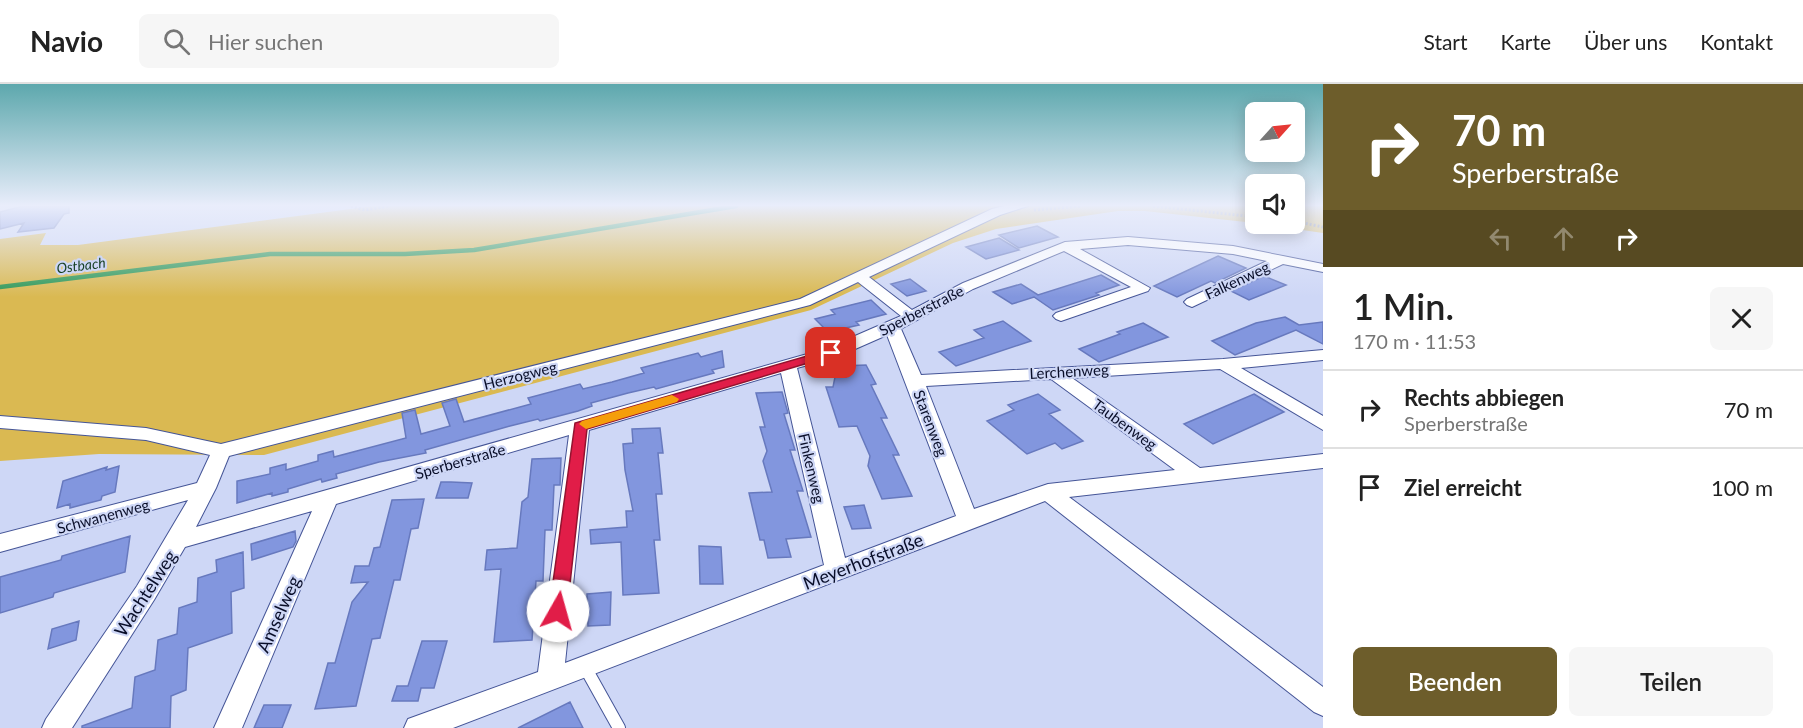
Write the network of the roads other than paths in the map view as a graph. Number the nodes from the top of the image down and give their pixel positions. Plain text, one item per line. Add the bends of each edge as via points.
1 (945, 236) edge
2 (1065, 246) junction
3 (1283, 259) junction
4 (1323, 268) edge
5 (859, 276) junction
6 (1191, 302) dead end
7 (1061, 316) dead end
8 (912, 317) junction
9 (892, 327) junction
10 (1323, 356) edge
11 (1223, 364) junction
12 (788, 366) junction
13 (1053, 372) junction
14 (915, 381) junction
15 (0, 422) edge
16 (1323, 424) edge
17 (580, 426) junction
18 (221, 451) junction
19 (1323, 461) edge
20 (1197, 476) junction
21 (206, 488) junction
22 (1048, 492) junction
23 (328, 499) junction
24 (968, 520) junction
25 (179, 540) junction
26 (0, 543) edge
27 (837, 571) junction
28 (585, 667) junction
29 (550, 680) junction
30 (1323, 703) edge
31 (56, 728) edge
32 (228, 728) edge
33 (418, 728) edge
34 (619, 728) edge

1 - 5 street, Herzogweg
2 - 3 street, Sperberstraße via 1128,241 1233,249
2 - 7 street via 1143,288
2 - 8 street, Sperberstraße via 968,286
3 - 4 street, Sperberstraße
3 - 6 street, Falkenweg
5 - 8 street
5 - 18 street, Herzogweg via 805,303
8 - 9 street, Sperberstraße
9 - 12 street, Sperberstraße
9 - 14 street, Starenweg
10 - 11 street, Lerchenweg
11 - 13 street, Lerchenweg
11 - 16 street
12 - 17 street, Sperberstraße
12 - 27 street, Finkenweg
13 - 14 street, Lerchenweg
13 - 20 street, Taubenweg
14 - 24 street, Starenweg
15 - 18 street, Herzogweg via 146,434
17 - 23 street, Sperberstraße
17 - 29 street
18 - 21 street, Wachtelweg
19 - 20 street, Meyerhofstraße
20 - 22 street, Meyerhofstraße
21 - 25 street, Wachtelweg
21 - 26 street, Schwanenweg
22 - 24 street, Meyerhofstraße
22 - 30 street
23 - 25 street, Sperberstraße
23 - 32 street, Amselweg
24 - 27 street, Meyerhofstraße
25 - 31 street, Wachtelweg
27 - 28 street, Meyerhofstraße
28 - 29 street, Meyerhofstraße
28 - 34 lane
29 - 33 street, Meyerhofstraße

